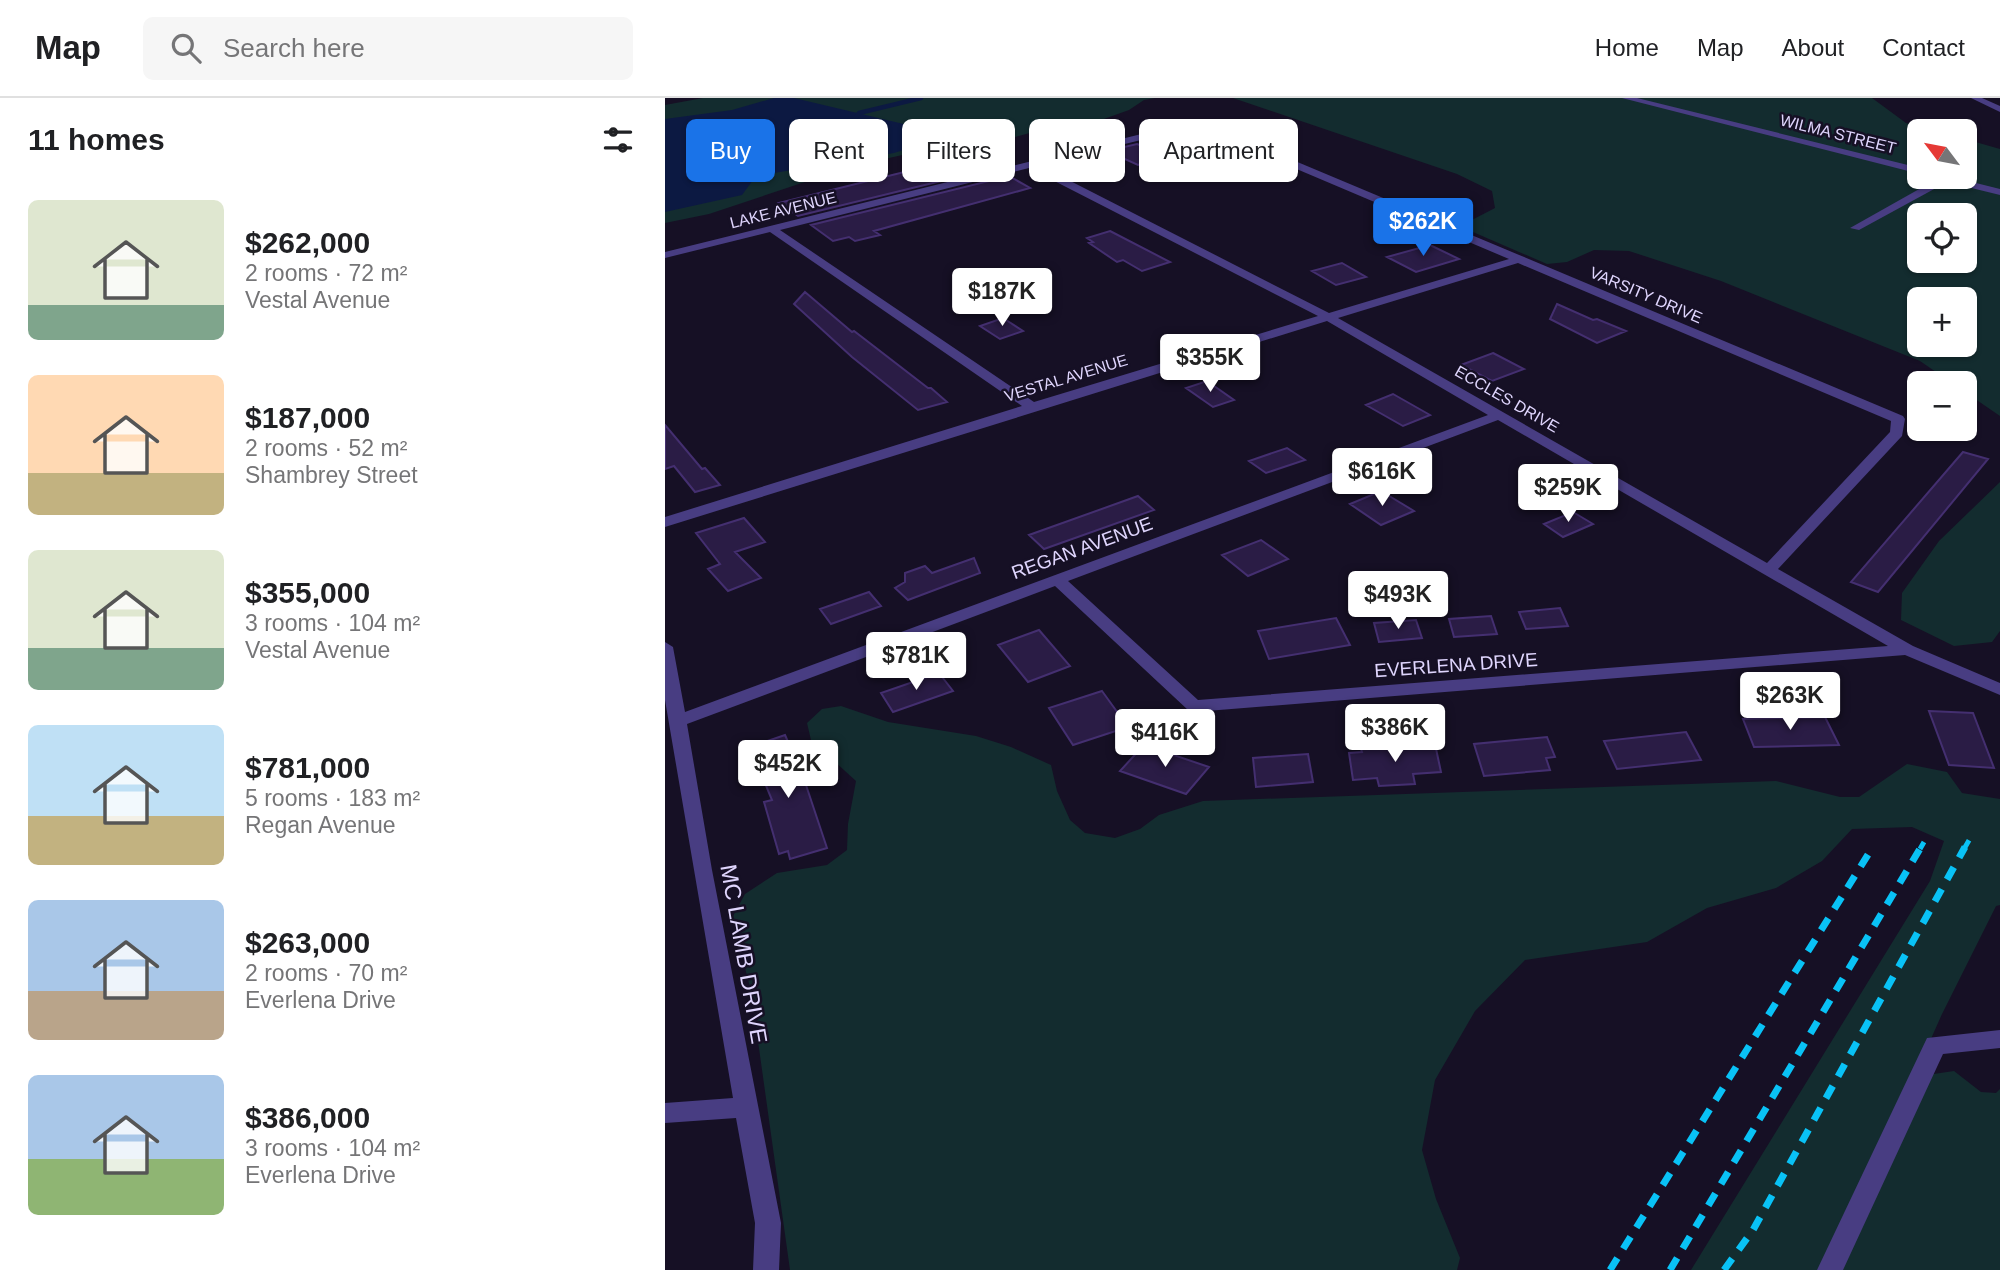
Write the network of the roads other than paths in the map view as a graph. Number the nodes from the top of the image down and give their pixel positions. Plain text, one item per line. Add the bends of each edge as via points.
1 (1626, 98) edge
2 (1975, 98) edge
3 (2000, 109) edge
4 (1029, 164) edge
5 (1298, 165) edge
6 (1907, 168) edge
7 (1064, 182) edge
8 (1977, 186) edge
9 (1923, 189) edge
10 (2000, 192) edge
11 (1855, 228) dead end
12 (772, 229) junction
13 (665, 256) edge
14 (1519, 259) junction
15 (1328, 317) junction
16 (1032, 407) junction
17 (1500, 415) junction
18 (665, 522) edge
19 (1769, 570) junction
20 (1057, 580) junction
21 (665, 647) edge
22 (1907, 650) junction
23 (2000, 690) edge
24 (678, 721) junction
25 (2000, 1039) edge
26 (746, 1107) junction
27 (665, 1113) edge
28 (767, 1270) edge
29 (1830, 1270) edge

1 - 6 street, WILMA STREET
2 - 3 street
4 - 12 street, LAKE AVENUE
5 - 14 street, VARSITY DRIVE
7 - 15 street, ECCLES DRIVE
8 - 10 street
9 - 11 street
12 - 13 street, LAKE AVENUE
12 - 16 street
14 - 15 street, VESTAL AVENUE
14 - 19 street, VARSITY DRIVE via 1898,419 1898,433
15 - 16 street, VESTAL AVENUE
15 - 17 street, ECCLES DRIVE
16 - 18 street, VESTAL AVENUE
17 - 19 street, ECCLES DRIVE
17 - 20 street, REGAN AVENUE
19 - 22 street, ECCLES DRIVE
20 - 22 street, EVERLENA DRIVE via 1194,706
20 - 24 street, REGAN AVENUE
21 - 24 street, MC LAMB DRIVE
22 - 23 street, ECCLES DRIVE
24 - 26 street, MC LAMB DRIVE
25 - 29 street via 1935,1045
26 - 27 street
26 - 28 street, MC LAMB DRIVE via 768,1223

